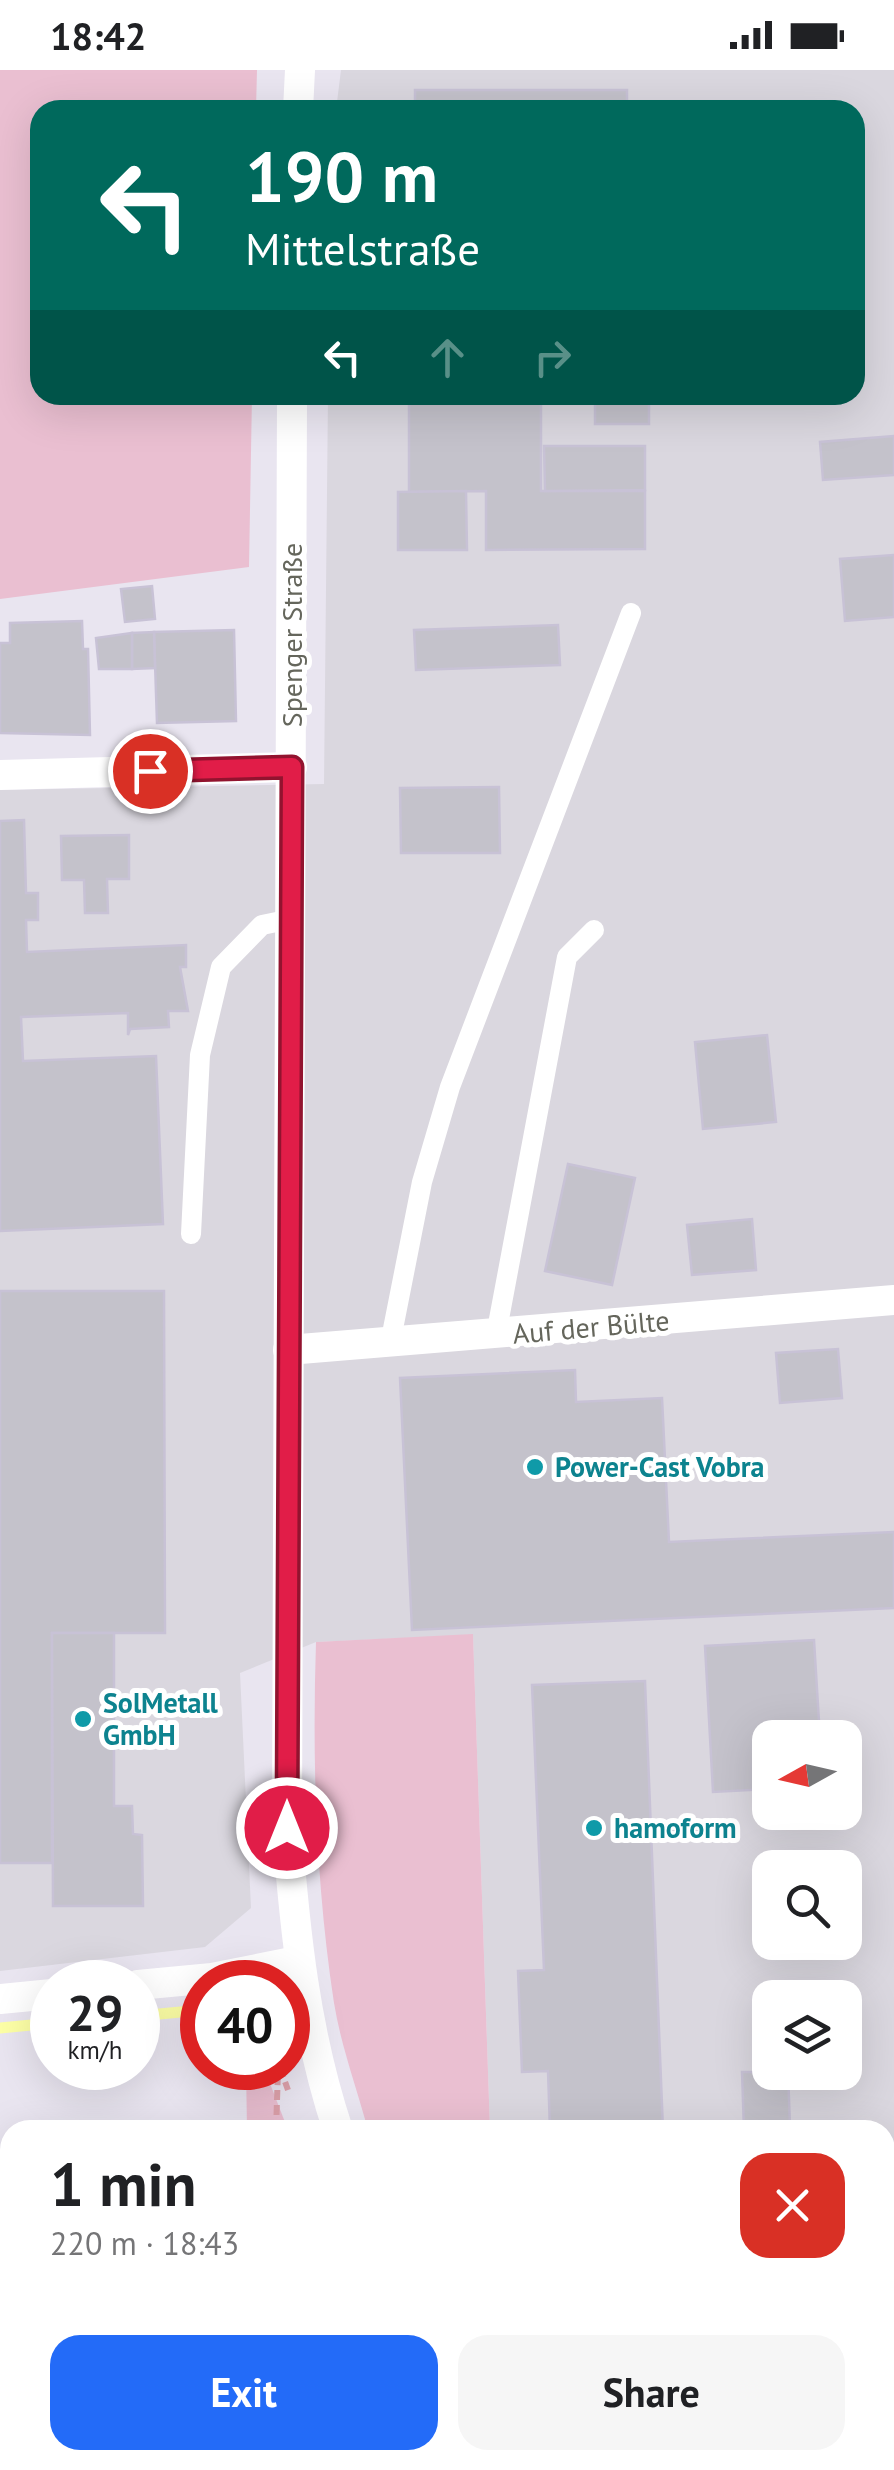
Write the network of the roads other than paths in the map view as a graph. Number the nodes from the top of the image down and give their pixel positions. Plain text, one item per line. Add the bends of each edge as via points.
1 (300, 70) edge
2 (298, 100) edge
3 (292, 405) edge
4 (631, 613) dead end
5 (292, 767) junction
6 (0, 775) edge
7 (291, 919) junction
8 (594, 930) dead end
9 (191, 1234) dead end
10 (894, 1300) edge
11 (496, 1335) junction
12 (390, 1344) junction
13 (288, 1350) junction
14 (297, 1960) edge
15 (30, 1996) edge
16 (0, 1999) edge
17 (310, 2024) edge
18 (335, 2120) edge

1 - 2 street
3 - 5 street, Spenger Straße
4 - 12 lane via 450,1087 422,1182
5 - 6 street
5 - 7 street, Spenger Straße
7 - 9 lane via 262,925 221,967 200,1056
7 - 13 street, Spenger Straße
8 - 11 lane via 567,956
10 - 11 street, Auf der Bülte
11 - 12 street, Auf der Bülte
12 - 13 street, Auf der Bülte
13 - 14 street, Spenger Straße via 287,1828
15 - 16 street
17 - 18 street, Spenger Straße

